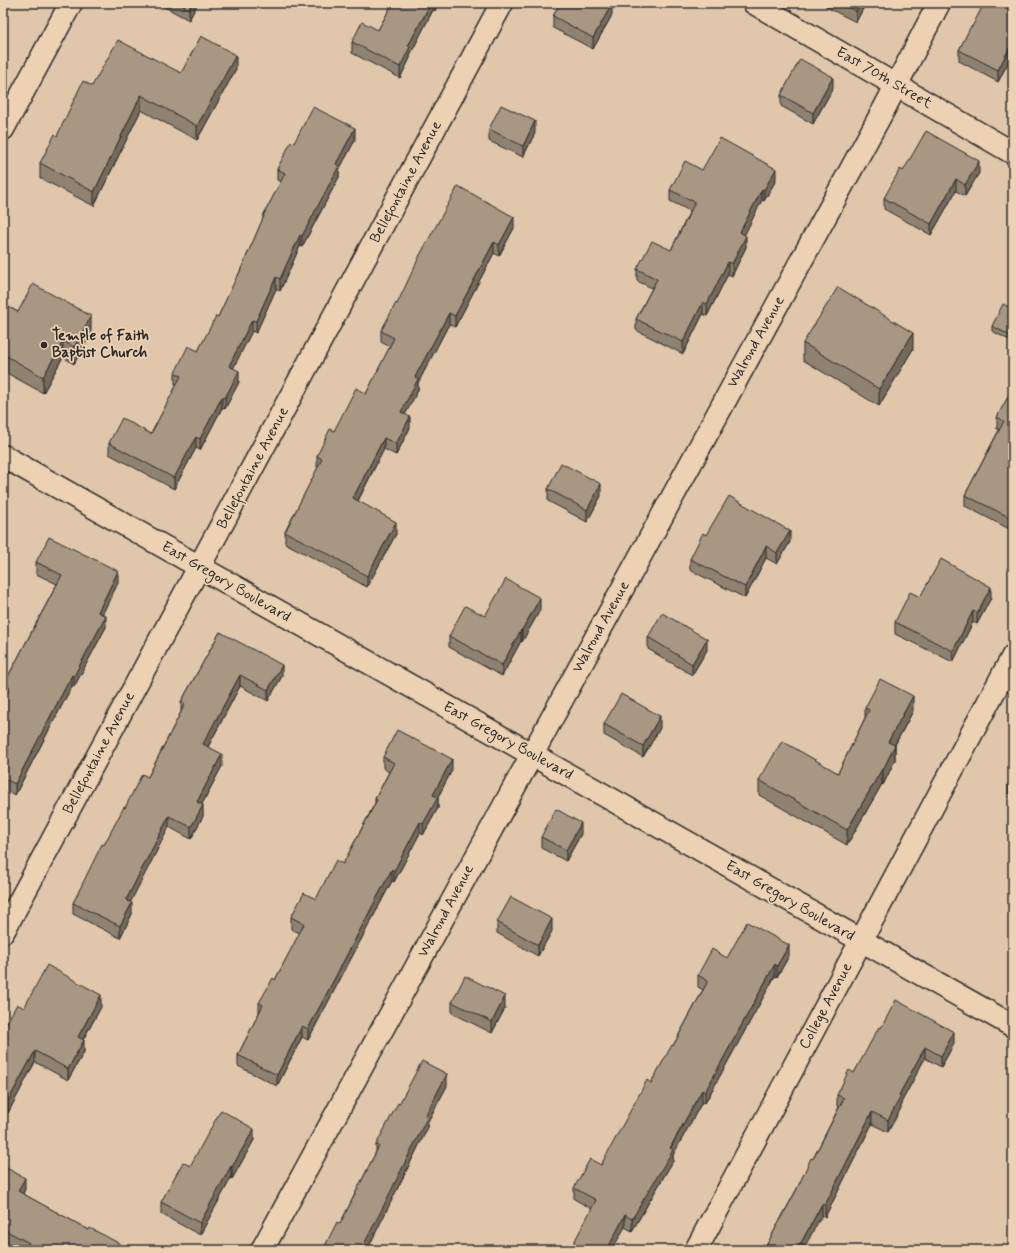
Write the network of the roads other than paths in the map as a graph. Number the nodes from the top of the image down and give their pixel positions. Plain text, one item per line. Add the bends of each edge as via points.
1 (71, 3) edge
2 (502, 3) edge
3 (754, 3) edge
4 (939, 3) edge
5 (896, 85) junction
6 (3, 129) edge
7 (1013, 153) edge
8 (3, 456) edge
9 (199, 567) junction
10 (1013, 656) edge
11 (531, 754) junction
12 (3, 932) edge
13 (861, 941) junction
14 (1013, 1026) edge
15 (262, 1250) edge
16 (696, 1250) edge

1 - 6 street
2 - 9 street, Bellefontaine Avenue
3 - 5 street, East 70th Street
4 - 5 street, Walrond Avenue
5 - 7 street, East 70th Street
5 - 11 street, Walrond Avenue
8 - 9 street, East Gregory Boulevard
9 - 11 street, East Gregory Boulevard
9 - 12 street, Bellefontaine Avenue
10 - 13 street, College Avenue
11 - 13 street, East Gregory Boulevard
11 - 15 street, Walrond Avenue
13 - 14 street, East Gregory Boulevard
13 - 16 street, College Avenue

